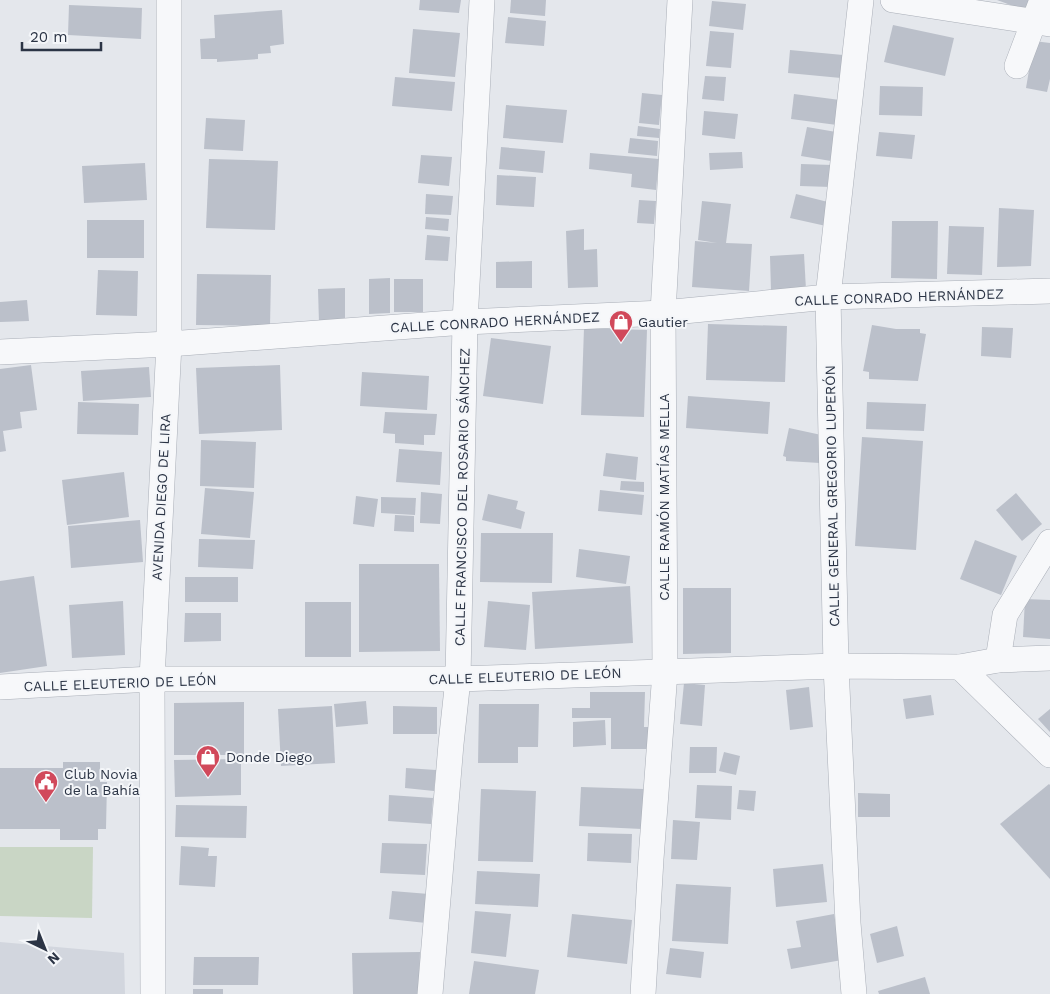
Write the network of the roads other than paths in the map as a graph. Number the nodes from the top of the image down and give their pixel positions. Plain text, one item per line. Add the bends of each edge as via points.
1 (169, 0) edge
2 (482, 0) edge
3 (680, 0) edge
4 (860, 0) edge
5 (893, 0) edge
6 (1042, 15) edge
7 (1017, 66) dead end
8 (1050, 291) edge
9 (828, 298) junction
10 (663, 312) junction
11 (465, 322) junction
12 (169, 344) junction
13 (0, 352) edge
14 (1050, 542) edge
15 (1050, 658) edge
16 (998, 660) junction
17 (836, 666) junction
18 (960, 667) junction
19 (665, 672) junction
20 (152, 679) junction
21 (458, 679) junction
22 (0, 687) edge
23 (1050, 755) edge
24 (153, 994) edge
25 (430, 994) edge
26 (643, 994) edge
27 (854, 994) edge

1 - 12 street, AVENIDA DIEGO DE LIRA
2 - 11 street, CALLE FRANCISCO DEL ROSARIO SÁNCHEZ
3 - 10 street, CALLE RAMÓN MATÍAS MELLA
4 - 9 street, CALLE GENERAL GREGORIO LUPERÓN
5 - 6 street
6 - 7 street
8 - 9 street, CALLE CONRADO HERNÁNDEZ
9 - 10 street, CALLE CONRADO HERNÁNDEZ
9 - 17 street, CALLE GENERAL GREGORIO LUPERÓN
10 - 11 street, CALLE CONRADO HERNÁNDEZ
10 - 19 street, CALLE RAMÓN MATÍAS MELLA
11 - 12 street, CALLE CONRADO HERNÁNDEZ
11 - 21 street, CALLE FRANCISCO DEL ROSARIO SÁNCHEZ
12 - 13 street, CALLE CONRADO HERNÁNDEZ
12 - 20 street, AVENIDA DIEGO DE LIRA
14 - 16 street via 1005,615
15 - 16 street, CALLE ELEUTERIO DE LEÓN
16 - 18 street, CALLE ELEUTERIO DE LEÓN
17 - 18 street, CALLE ELEUTERIO DE LEÓN
17 - 19 street, CALLE ELEUTERIO DE LEÓN
17 - 27 street, CALLE GENERAL GREGORIO LUPERÓN
18 - 23 street
19 - 21 street, CALLE ELEUTERIO DE LEÓN
19 - 26 street, CALLE RAMÓN MATÍAS MELLA
20 - 21 street, CALLE ELEUTERIO DE LEÓN
20 - 22 street, CALLE ELEUTERIO DE LEÓN
20 - 24 street, AVENIDA DIEGO DE LIRA
21 - 25 street, CALLE FRANCISCO DEL ROSARIO SÁNCHEZ

